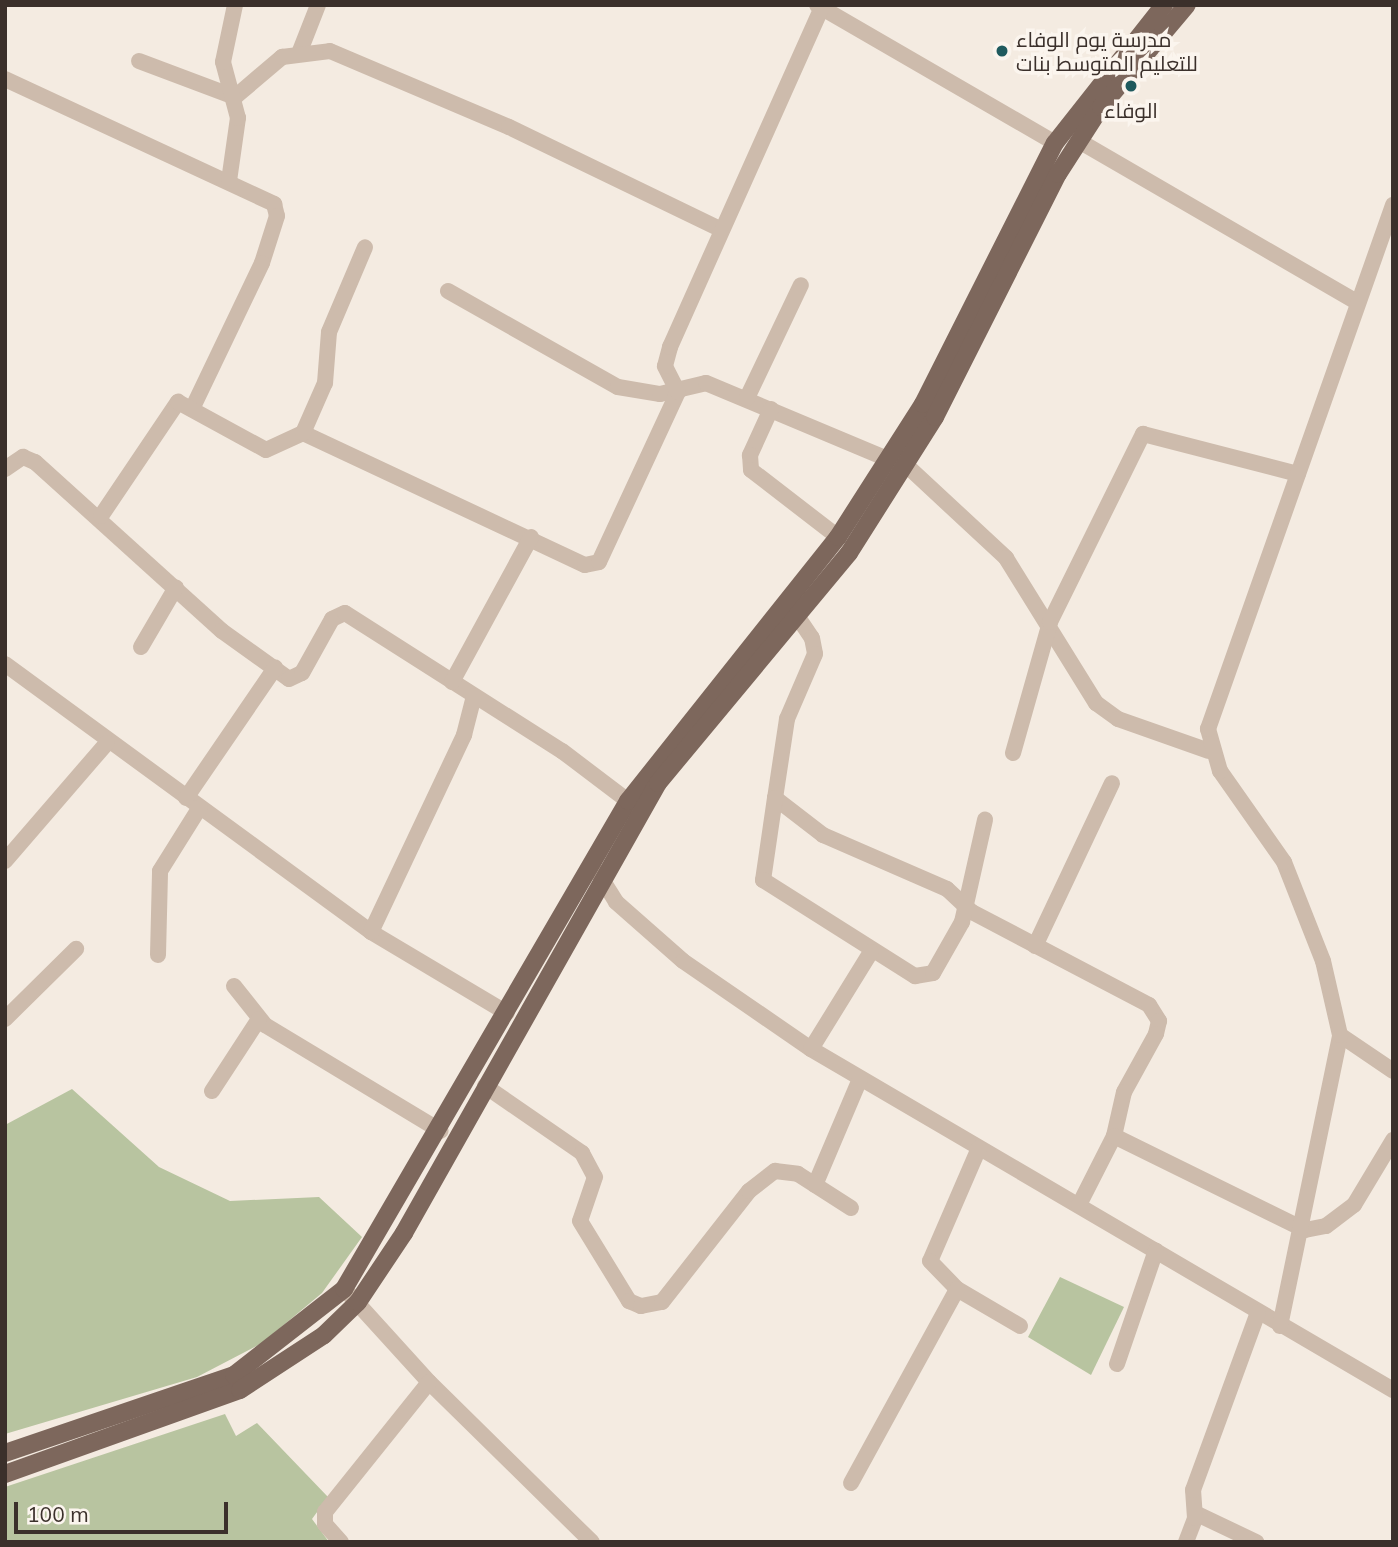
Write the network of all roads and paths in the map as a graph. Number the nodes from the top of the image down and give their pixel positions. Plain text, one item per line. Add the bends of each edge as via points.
1 (235, 5) edge
2 (318, 5) edge
3 (1164, 5) edge
4 (1187, 5) edge
5 (819, 7) edge
6 (300, 51) junction
7 (139, 61) dead end
8 (5, 79) edge
9 (235, 97) junction
10 (1079, 141) junction
11 (1055, 143) junction
12 (229, 181) junction
13 (1393, 205) edge
14 (720, 229) junction
15 (365, 247) dead end
16 (801, 285) dead end
17 (448, 291) dead end
18 (1357, 302) junction
19 (678, 392) junction
20 (747, 398) junction
21 (192, 409) junction
22 (771, 409) junction
23 (303, 433) junction
24 (896, 462) junction
25 (5, 469) edge
26 (1298, 474) junction
27 (101, 516) junction
28 (531, 537) junction
29 (838, 537) junction
30 (176, 587) junction
31 (794, 611) junction
32 (1050, 622) junction
33 (141, 647) dead end
34 (5, 664) edge
35 (275, 668) junction
36 (452, 682) junction
37 (474, 696) junction
38 (107, 743) junction
39 (1209, 751) junction
40 (1013, 753) dead end
41 (1112, 783) dead end
42 (186, 797) junction
43 (775, 798) junction
44 (628, 801) junction
45 (200, 807) junction
46 (985, 820) dead end
47 (5, 861) edge
48 (592, 861) junction
49 (602, 880) junction
50 (965, 907) junction
51 (371, 932) junction
52 (1035, 946) junction
53 (76, 949) dead end
54 (871, 952) junction
55 (158, 956) dead end
56 (234, 986) dead end
57 (8, 1013) edge
58 (507, 1013) junction
59 (259, 1019) junction
60 (1340, 1035) junction
61 (811, 1049) junction
62 (1393, 1070) edge
63 (860, 1079) junction
64 (485, 1086) junction
65 (212, 1091) dead end
66 (441, 1131) junction
67 (1114, 1136) junction
68 (1393, 1140) edge
69 (979, 1148) junction
70 (1386, 1169) edge
71 (815, 1185) junction
72 (1079, 1205) junction
73 (851, 1208) dead end
74 (1305, 1230) junction
75 (1156, 1250) junction
76 (344, 1289) junction
77 (957, 1289) junction
78 (358, 1302) junction
79 (1258, 1312) junction
80 (1280, 1325) junction
81 (1020, 1326) dead end
82 (1117, 1364) dead end
83 (429, 1382) junction
84 (1393, 1390) edge
85 (161, 1412) junction
86 (5, 1452) edge
87 (5, 1474) edge
88 (851, 1483) dead end
89 (1195, 1513) junction
90 (341, 1542) edge
91 (592, 1542) edge
92 (1186, 1542) edge
93 (1256, 1542) edge

1 - 9 street via 223,62
2 - 6 street
3 - 11 main road
4 - 10 main road
5 - 11 street
5 - 14 street
6 - 9 street via 272,63
6 - 14 street via 349,58
7 - 9 street
8 - 12 street
9 - 12 street
10 - 18 street
10 - 24 main road
11 - 24 main road
12 - 21 street via 268,198 276,216 262,263
13 - 18 street
14 - 19 street via 666,360
15 - 23 street via 329,332 325,383
16 - 20 street
17 - 19 street via 618,387
18 - 26 street
19 - 20 street via 706,383
19 - 28 street via 599,562 585,565
20 - 22 street
21 - 23 street via 266,450
21 - 27 street via 177,404
22 - 24 street
22 - 29 street via 750,455 751,470
23 - 28 street
24 - 29 main road
24 - 31 main road
24 - 32 street via 1006,558
25 - 27 street via 28,458
26 - 32 street via 1143,434
26 - 39 street via 1214,706
27 - 30 street
28 - 36 street
29 - 31 main road
30 - 33 street
30 - 35 street
31 - 43 street via 815,654 787,719
31 - 44 main road
31 - 49 main road via 658,783
32 - 39 street via 1082,689 1096,703 1118,719
32 - 40 street
34 - 38 street
35 - 36 street via 295,679 332,619 345,614
35 - 42 street
36 - 37 street
37 - 44 street
37 - 51 street via 464,735
38 - 42 street
38 - 47 street
39 - 60 street via 1284,862 1323,961
41 - 52 street
42 - 45 street
43 - 50 street via 823,835 940,886
43 - 54 street via 763,880
44 - 48 main road
45 - 51 street
45 - 55 street via 160,871
46 - 50 street
48 - 49 street
48 - 58 main road
49 - 61 street via 634,920 683,961
49 - 64 main road
50 - 52 street
50 - 54 street via 933,973 915,976
51 - 58 street
52 - 67 street via 1157,1014 1156,1034 1124,1091
53 - 57 street
54 - 61 street
56 - 59 street
58 - 66 main road
59 - 65 street
59 - 66 street
60 - 62 street
60 - 74 street
61 - 63 street
63 - 69 street
63 - 71 street
64 - 71 street via 582,1153 595,1177 580,1221 629,1301 641,1306 662,1302 767,1175 788,1171
64 - 78 main road
66 - 76 main road
67 - 72 street
67 - 74 street
68 - 70 street
69 - 72 street
69 - 77 street via 931,1255 933,1267
70 - 74 street via 1348,1212
71 - 73 street
72 - 75 street
74 - 80 street
75 - 79 street
75 - 82 street
76 - 78 street
76 - 85 main road via 265,1357
77 - 81 street
77 - 88 street
78 - 83 street
78 - 85 main road via 273,1371
79 - 80 street
79 - 89 street via 1194,1490
80 - 84 street
83 - 90 street via 325,1512 325,1524
83 - 91 street
85 - 86 main road
85 - 87 main road
89 - 92 street
89 - 93 street

